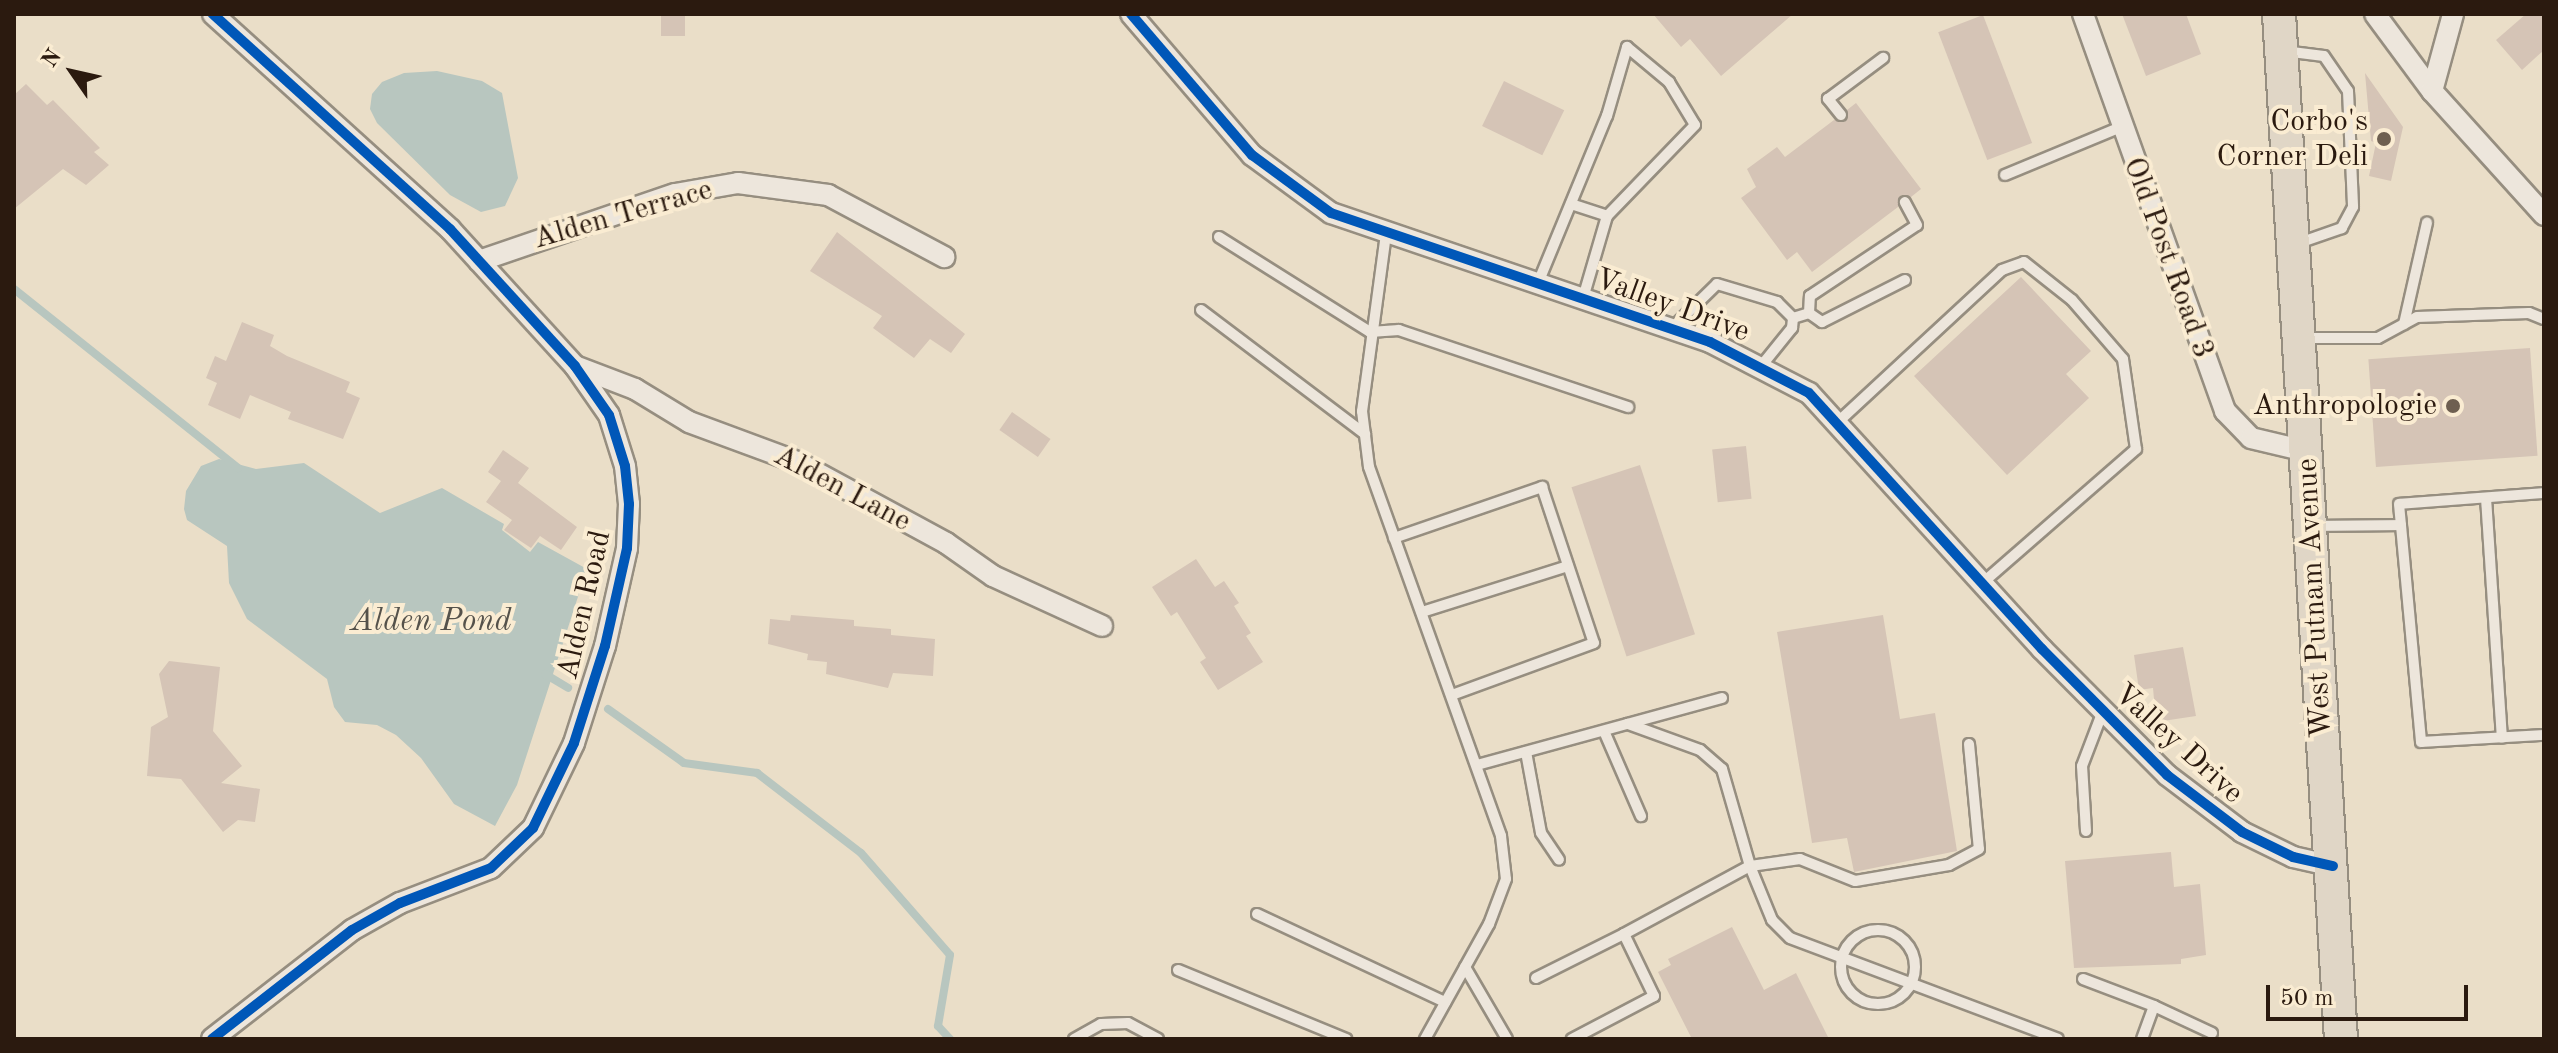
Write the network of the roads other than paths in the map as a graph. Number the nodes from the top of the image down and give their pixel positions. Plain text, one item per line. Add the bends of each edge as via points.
1 (213, 14) edge
2 (1131, 14) edge
3 (2083, 14) edge
4 (2279, 14) edge
5 (2375, 14) edge
6 (2453, 14) edge
7 (2281, 50) junction
8 (1883, 58) dead end
9 (2432, 91) junction
10 (1841, 115) dead end
11 (2121, 127) junction
12 (2005, 175) dead end
13 (1905, 202) dead end
14 (1571, 204) junction
15 (2544, 215) edge
16 (1607, 216) junction
17 (2427, 223) dead end
18 (1386, 234) junction
19 (1219, 237) dead end
20 (2293, 245) junction
21 (944, 257) dead end
22 (479, 261) junction
23 (1905, 280) dead end
24 (1538, 283) junction
25 (1583, 298) junction
26 (1201, 310) dead end
27 (1809, 313) junction
28 (1793, 318) junction
29 (2544, 319) edge
30 (2404, 324) junction
31 (1671, 329) junction
32 (1370, 332) junction
33 (2299, 338) junction
34 (1762, 365) junction
35 (575, 366) junction
36 (1628, 407) dead end
37 (1839, 421) junction
38 (1365, 434) junction
39 (2306, 451) junction
40 (2544, 493) edge
41 (2486, 498) junction
42 (2401, 525) junction
43 (2311, 527) junction
44 (1394, 538) junction
45 (1568, 566) junction
46 (1981, 584) junction
47 (1422, 612) junction
48 (1102, 626) dead end
49 (1452, 695) junction
50 (1722, 698) dead end
51 (2103, 711) junction
52 (1628, 724) junction
53 (1604, 731) junction
54 (2544, 735) edge
55 (2502, 737) junction
56 (1969, 744) dead end
57 (1526, 752) junction
58 (1477, 765) junction
59 (1641, 816) dead end
60 (2086, 831) dead end
61 (1559, 860) dead end
62 (1750, 866) junction
63 (2333, 866) junction
64 (1257, 914) dead end
65 (1624, 934) junction
66 (1840, 957) junction
67 (1465, 967) junction
68 (1178, 970) dead end
69 (1536, 978) dead end
70 (2083, 979) dead end
71 (1916, 982) junction
72 (1445, 1002) junction
73 (2154, 1006) junction
74 (2212, 1033) dead end
75 (212, 1039) edge
76 (1074, 1039) edge
77 (1158, 1039) edge
78 (1346, 1039) edge
79 (1425, 1039) edge
80 (1507, 1039) edge
81 (1572, 1039) edge
82 (2058, 1039) edge
83 (2142, 1039) edge
84 (2341, 1039) edge

1 - 22 street, Alden Road
2 - 18 street, Valley Drive via 1252,155 1331,213
3 - 11 street, Old Post Road 3
4 - 7 main road, West Putnam Avenue
5 - 9 street
6 - 9 street
7 - 20 main road, West Putnam Avenue
7 - 20 lane via 2324,56 2348,91 2353,207 2342,228
8 - 10 lane via 1828,99
9 - 15 street
11 - 12 lane
11 - 39 street, Old Post Road 3 via 2225,411 2251,438
13 - 27 lane via 1917,225 1810,296
14 - 16 lane
14 - 16 lane via 1607,116 1627,47 1669,82 1695,125
14 - 24 lane
16 - 25 lane
17 - 30 lane
18 - 24 street, Valley Drive
18 - 32 lane
19 - 32 lane
20 - 33 main road, West Putnam Avenue
21 - 22 street, Alden Terrace via 828,195 738,183 675,194
22 - 35 street, Alden Road
23 - 27 lane via 1822,322
24 - 25 street, Valley Drive
25 - 31 street, Valley Drive
26 - 38 lane
27 - 28 lane
28 - 31 lane via 1777,302 1717,284
28 - 34 lane via 1792,328
29 - 30 lane via 2529,313 2417,317
30 - 33 lane via 2378,338
31 - 34 street, Valley Drive
32 - 36 lane via 1399,330
32 - 38 lane via 1362,411
33 - 39 main road, West Putnam Avenue
34 - 37 street, Valley Drive via 1809,393
35 - 48 street, Alden Lane via 635,389 689,422 797,462 946,543 993,576
35 - 75 street, Alden Road via 609,415 625,466 627,548 605,646 574,743 546,806 513,851 491,868 400,903 352,930
37 - 46 street, Valley Drive
37 - 46 lane via 2002,270 2024,262 2082,312 2123,359 2136,449
38 - 44 lane via 1369,467
39 - 43 main road, West Putnam Avenue
40 - 41 lane
41 - 42 lane via 2399,504
41 - 55 lane
42 - 43 lane
42 - 55 lane via 2421,742
43 - 63 main road, West Putnam Avenue
44 - 45 lane via 1542,487
44 - 47 lane
45 - 47 lane
45 - 49 lane via 1594,643
46 - 51 street, Valley Drive
47 - 49 lane
49 - 58 lane
50 - 52 lane
51 - 60 lane via 2082,766
51 - 63 street, Valley Drive via 2167,775 2218,816 2293,857
52 - 53 lane
52 - 62 lane via 1700,750 1722,769
53 - 57 lane
53 - 59 lane
54 - 55 lane
56 - 62 lane via 1979,849 1949,865 1855,881 1800,859
57 - 58 lane
57 - 61 lane via 1541,833
58 - 67 lane via 1501,836 1506,879
62 - 65 lane
62 - 66 lane via 1772,920 1790,938
63 - 84 main road, West Putnam Avenue
64 - 72 lane
65 - 69 lane
65 - 81 lane via 1654,996
66 - 71 lane
66 - 71 lane via 1843,983 1857,999 1889,1005
66 - 71 lane via 1869,929 1892,933 1913,952
67 - 72 lane
67 - 80 lane
68 - 78 lane
70 - 73 lane
71 - 82 lane
72 - 79 lane
73 - 74 lane
73 - 83 lane
76 - 77 lane via 1101,1024 1128,1023

